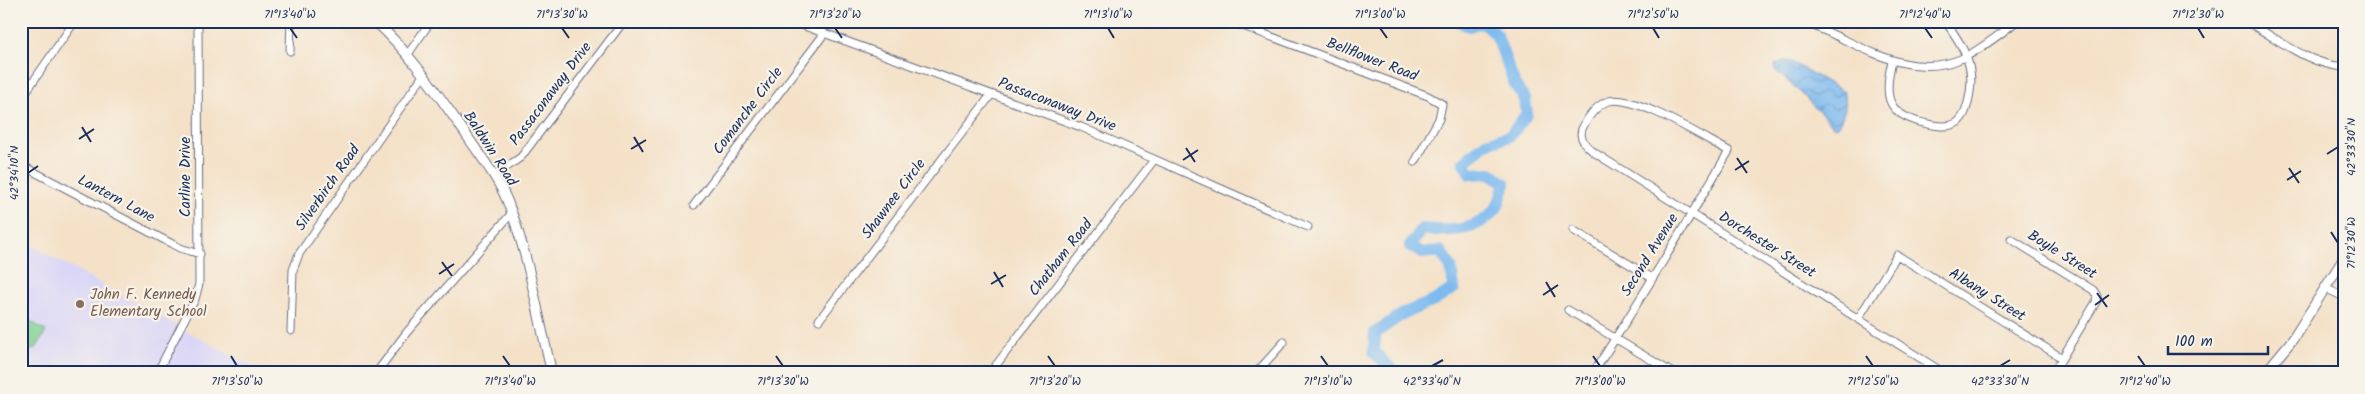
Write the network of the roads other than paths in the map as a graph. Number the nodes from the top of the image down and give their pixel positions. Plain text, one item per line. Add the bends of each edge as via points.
1 (75, 21) edge
2 (198, 21) edge
3 (291, 21) edge
4 (375, 21) edge
5 (431, 21) edge
6 (624, 21) edge
7 (791, 21) edge
8 (1230, 21) edge
9 (1799, 21) edge
10 (1945, 21) edge
11 (2017, 21) edge
12 (2245, 21) edge
13 (824, 34) junction
14 (290, 51) dead end
15 (408, 54) junction
16 (1967, 55) junction
17 (1892, 61) junction
18 (2344, 67) edge
19 (424, 74) junction
20 (991, 95) junction
21 (21, 99) edge
22 (1729, 151) joint
23 (1154, 160) junction
24 (1415, 162) dead end
25 (21, 165) edge
26 (494, 176) junction
27 (694, 205) dead end
28 (512, 213) junction
29 (1692, 214) junction
30 (1308, 227) dead end
31 (1573, 230) dead end
32 (2011, 239) dead end
33 (200, 254) junction
34 (2344, 258) edge
35 (1652, 278) junction
36 (2325, 288) junction
37 (2344, 297) edge
38 (1568, 310) dead end
39 (1858, 319) junction
40 (819, 320) dead end
41 (291, 331) dead end
42 (1616, 339) junction
43 (1284, 342) dead end
44 (2062, 358) junction
45 (379, 369) dead end
46 (158, 373) edge
47 (552, 373) edge
48 (990, 373) edge
49 (1256, 373) edge
50 (1593, 373) edge
51 (1673, 373) edge
52 (1944, 373) edge
53 (2054, 373) edge
54 (2265, 373) edge

1 - 21 street
2 - 33 street, Carline Drive
3 - 14 street
4 - 15 street, Baldwin Road
5 - 15 street
6 - 26 street, Passaconaway Drive via 520,157
7 - 13 street, Passaconaway Drive
8 - 24 street, Bellflower Road via 1442,104 1440,119
9 - 17 street
10 - 16 street
11 - 16 street
12 - 18 street via 2311,60
13 - 20 street, Passaconaway Drive
13 - 27 street, Comanche Circle
15 - 19 street, Baldwin Road
16 - 17 street via 1933,65
16 - 17 street via 1971,79 1967,108 1960,120 1946,126 1912,121 1894,111 1889,88
19 - 26 street, Baldwin Road
19 - 41 street, Silverbirch Road via 298,254 293,270
20 - 23 street, Passaconaway Drive via 1081,127
20 - 40 street, Shawnee Circle
22 - 29 street, Second Avenue
22 - 29 street, Dorchester Street via 1653,111 1625,102 1609,101 1599,106 1582,128 1584,144 1595,153
23 - 30 street, Passaconaway Drive
23 - 48 street, Chatham Road
25 - 33 street, Lantern Lane via 180,248
26 - 28 street, Baldwin Road
28 - 45 street via 407,332
28 - 47 street, Baldwin Road
29 - 35 street, Second Avenue
29 - 39 street, Dorchester Street
31 - 35 street
32 - 44 street, Boyle Street via 2093,290 2097,296
33 - 46 street, Carline Drive via 198,293
34 - 36 street
35 - 42 street, Second Avenue
36 - 37 street
36 - 54 street via 2293,339
38 - 42 street
39 - 44 street, Albany Street via 1897,255
39 - 52 street, Dorchester Street
42 - 50 street, Second Avenue
42 - 51 street
43 - 49 street
44 - 53 street

